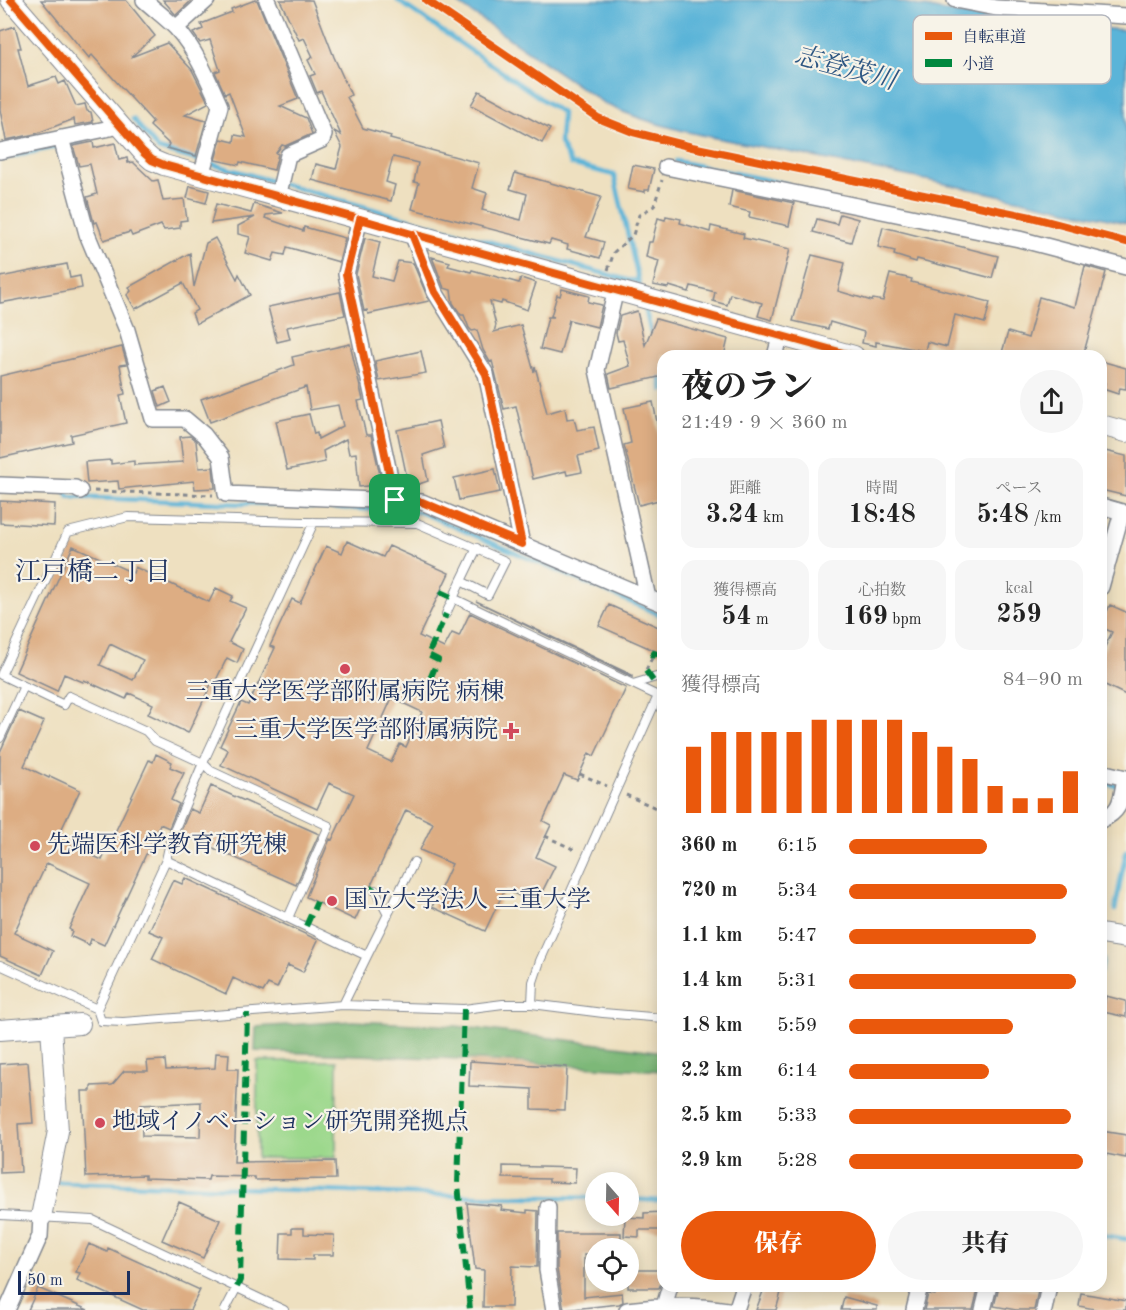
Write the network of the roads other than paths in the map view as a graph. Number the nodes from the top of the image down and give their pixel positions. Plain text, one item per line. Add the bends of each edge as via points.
1 (11, 0) edge
2 (144, 0) edge
3 (207, 0) edge
4 (267, 0) edge
5 (955, 0) edge
6 (1064, 6) edge
7 (1126, 16) edge
8 (176, 28) junction
9 (120, 126) junction
10 (61, 138) junction
11 (0, 152) edge
12 (666, 167) road end
13 (201, 176) junction
14 (278, 197) junction
15 (360, 219) junction
16 (412, 234) junction
17 (1126, 267) edge
18 (609, 287) junction
19 (781, 334) junction
20 (811, 349) edge
21 (777, 350) edge
22 (1107, 427) edge
23 (1126, 432) edge
24 (0, 485) edge
25 (80, 491) road end
26 (395, 500) junction
27 (1107, 508) edge
28 (314, 522) junction
29 (522, 544) junction
30 (477, 548) junction
31 (1107, 566) edge
32 (461, 582) junction
33 (453, 598) junction
34 (648, 598) junction
35 (657, 602) edge
36 (446, 614) dead end
37 (657, 677) edge
38 (633, 684) junction
39 (24, 686) junction
40 (657, 693) edge
41 (657, 703) edge
42 (0, 738) edge
43 (203, 763) junction
44 (1107, 775) edge
45 (1125, 783) edge
46 (1107, 817) edge
47 (166, 860) junction
48 (414, 862) dead end
49 (375, 890) dead end
50 (388, 915) junction
51 (288, 918) junction
52 (1107, 935) edge
53 (1126, 938) edge
54 (367, 956) junction
55 (0, 965) edge
56 (532, 1004) junction
57 (343, 1005) junction
58 (97, 1009) junction
59 (657, 1018) edge
60 (80, 1024) dead end
61 (51, 1027) junction
62 (0, 1030) edge
63 (548, 1207) dead end
64 (0, 1215) edge
65 (41, 1217) junction
66 (237, 1287) junction
67 (668, 1292) edge
68 (742, 1292) edge
69 (918, 1292) edge
70 (988, 1292) edge
71 (1047, 1292) edge
72 (664, 1306) junction
73 (7, 1310) edge
74 (225, 1310) edge
75 (284, 1310) edge
76 (554, 1310) edge
77 (627, 1310) edge
78 (728, 1310) edge
79 (736, 1310) edge
80 (914, 1310) edge
81 (983, 1310) edge
82 (1044, 1310) edge

1 - 9 street
2 - 8 street
3 - 8 street
4 - 14 street via 324,135 322,140 288,155
5 - 6 street via 996,8
6 - 7 street
8 - 13 street via 203,69 220,106
9 - 10 street
9 - 13 street via 152,160
10 - 11 street
10 - 26 street via 87,234 127,330 153,419 185,419 204,435 221,457 226,494
12 - 17 street via 1019,239
13 - 14 street
14 - 15 street
15 - 16 street
15 - 26 street via 346,274
16 - 18 street
16 - 29 street via 435,292 486,374
18 - 19 street
18 - 34 street via 597,370
19 - 20 street
19 - 21 street
22 - 23 street
24 - 25 street
26 - 29 street via 422,502
27 - 31 street via 1122,512
28 - 30 lane via 417,523
28 - 39 lane via 128,517 68,532 2,675
28 - 43 lane
29 - 34 street
30 - 32 lane
30 - 32 lane via 505,561 488,595
32 - 33 lane
33 - 36 lane
33 - 38 lane
34 - 35 street
37 - 38 lane
38 - 40 lane
39 - 42 lane
39 - 43 lane via 64,705 69,696 147,731 154,741
41 - 56 lane via 540,961 533,982
43 - 47 lane via 171,838
43 - 51 lane via 211,771 329,826
44 - 45 street
45 - 46 street via 1116,812
47 - 51 lane
47 - 58 lane
48 - 50 lane
49 - 50 lane
50 - 54 lane
51 - 54 lane
52 - 53 street
54 - 57 lane
55 - 58 lane
56 - 57 lane via 464,1009
56 - 59 lane
57 - 58 lane via 108,1023 101,1021
60 - 61 street
61 - 62 street
61 - 65 street via 58,1131
63 - 76 street via 547,1270
64 - 65 lane
65 - 66 lane via 93,1220
65 - 73 street via 40,1236
66 - 74 lane
66 - 75 lane
67 - 72 street
68 - 79 street
69 - 80 street
70 - 81 street
71 - 82 street
72 - 77 street
72 - 78 street via 702,1305

